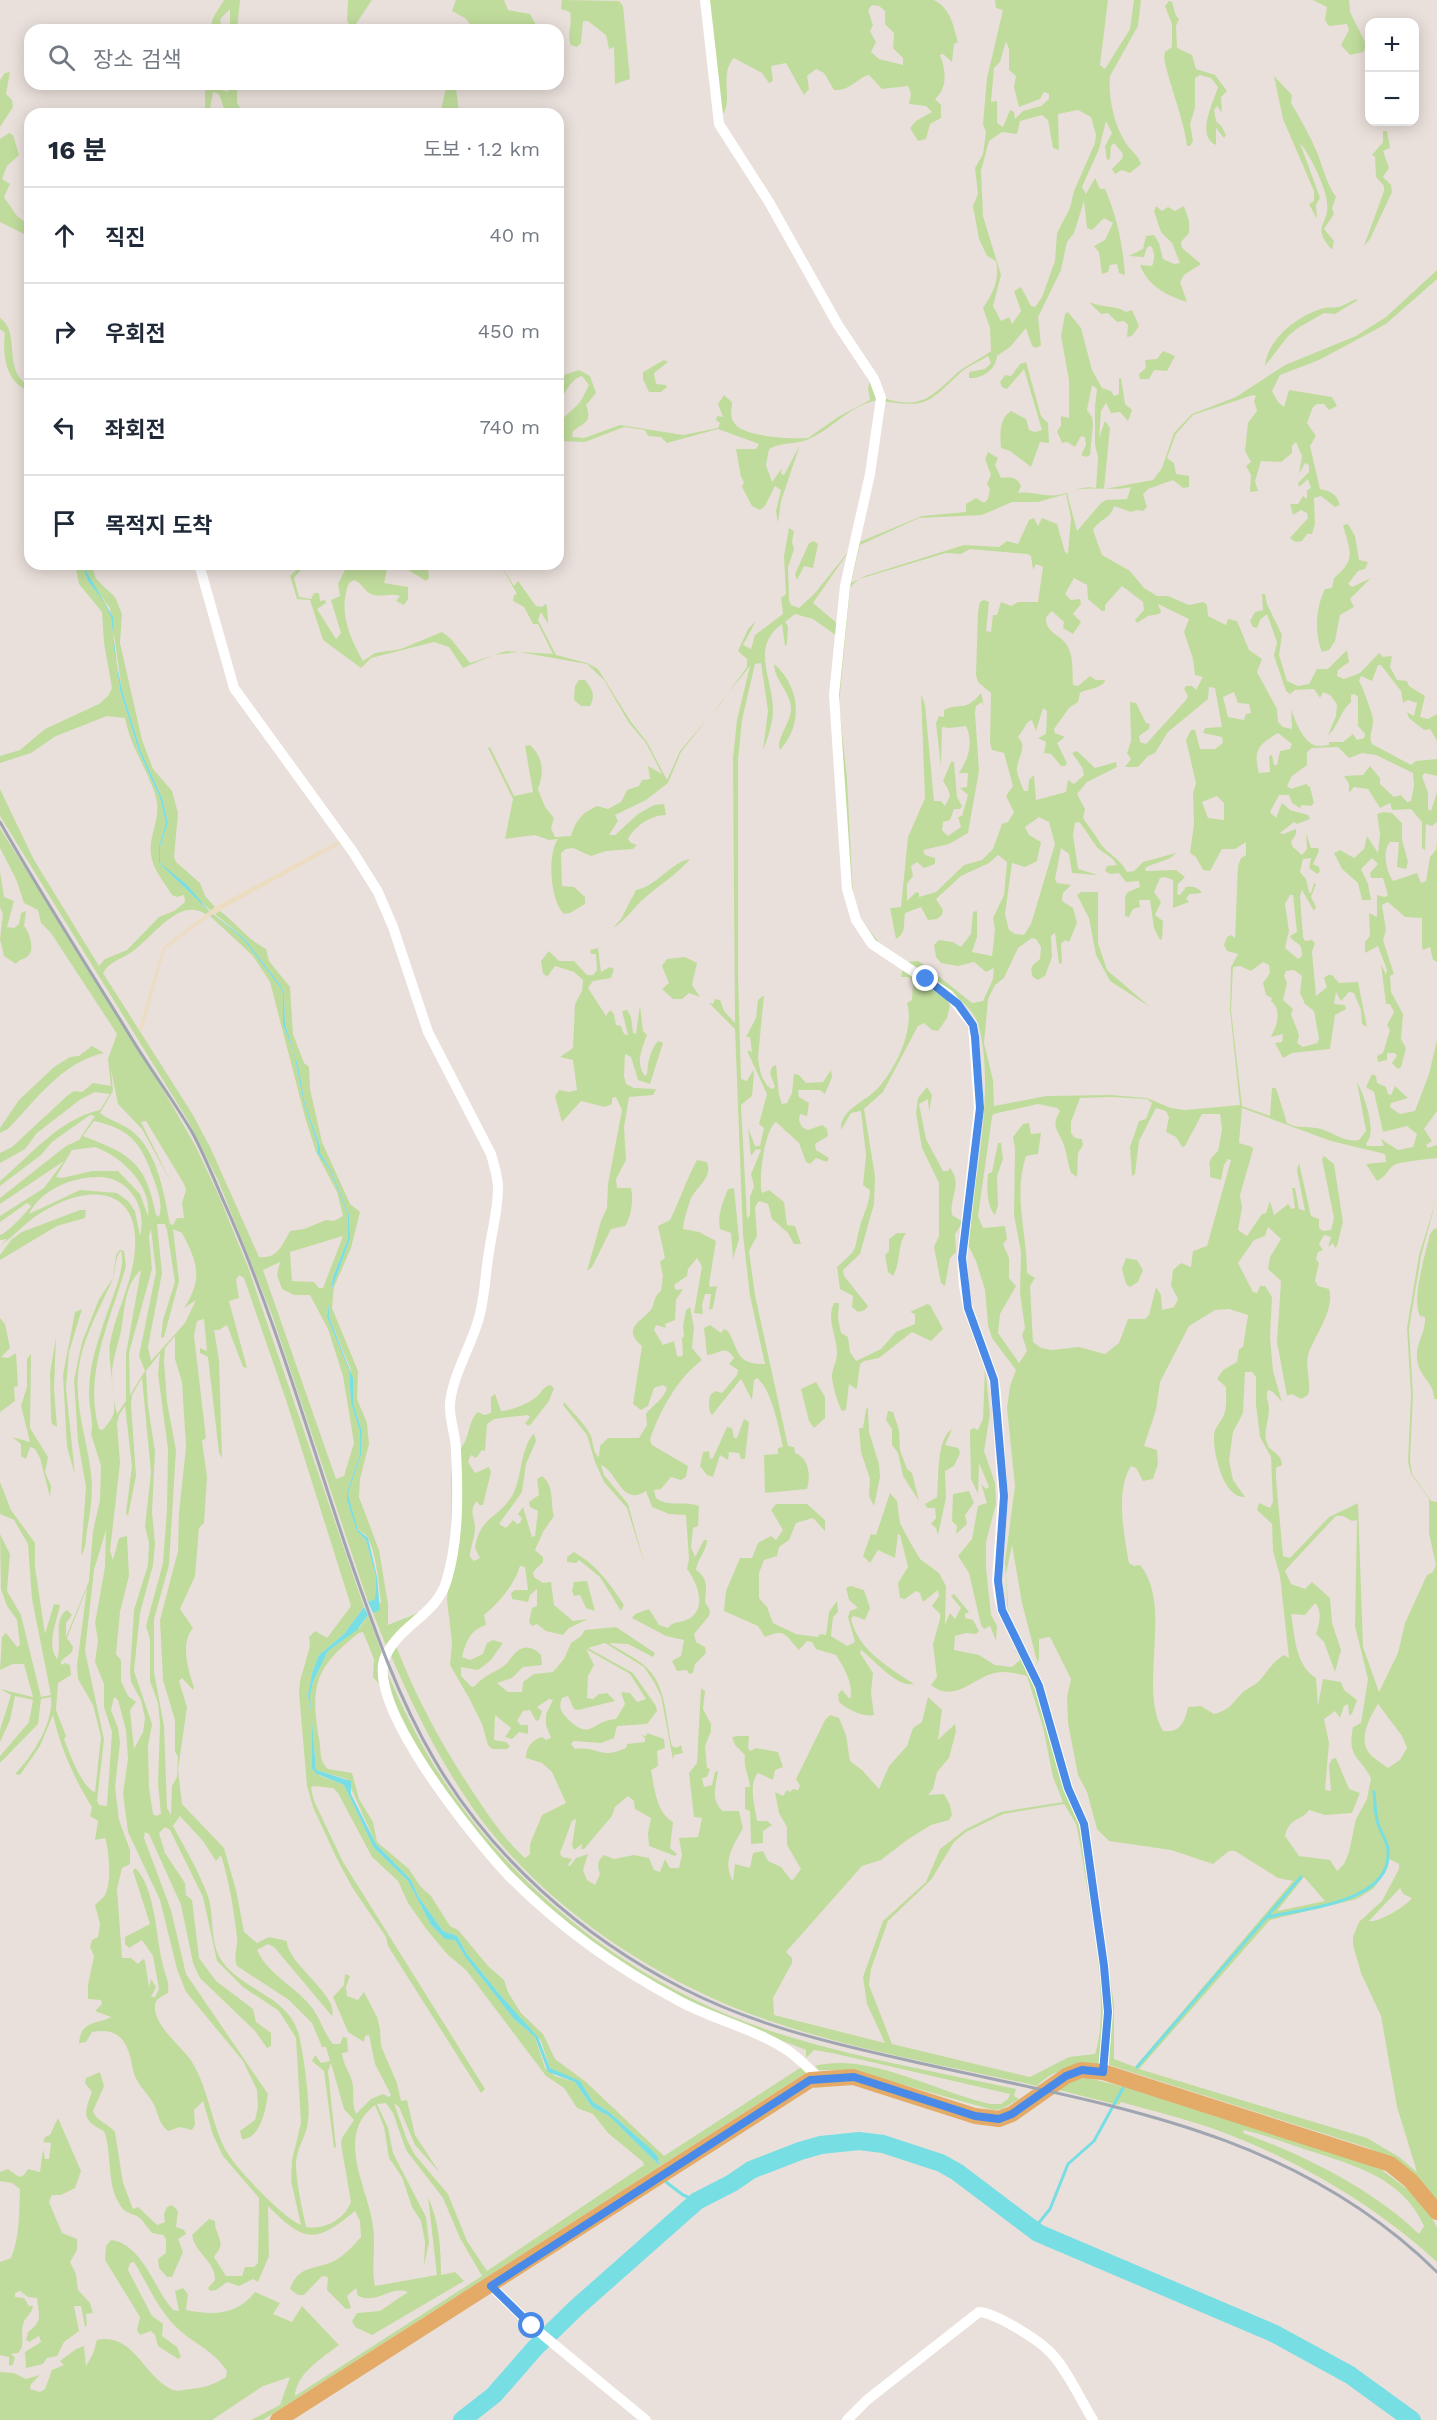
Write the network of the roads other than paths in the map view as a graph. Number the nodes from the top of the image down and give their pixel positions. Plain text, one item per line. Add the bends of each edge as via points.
1 (705, 0) edge
2 (201, 570) edge
3 (1103, 2072) junction
4 (818, 2077) junction
5 (1437, 2212) edge
6 (491, 2286) junction
7 (278, 2420) edge
8 (646, 2420) edge
9 (847, 2420) edge
10 (1093, 2420) edge

1 - 3 street via 719,124 874,379 881,398 868,484 845,586 834,695 847,889 856,920 872,944 949,995 973,1025 980,1108 962,1258 968,1308 994,1380 997,1404 1004,1496 998,1589 1002,1610 1039,1686 1068,1788 1084,1824 1108,2012
2 - 4 street via 234,688 378,892 428,1032 491,1154 497,1176 498,1197 481,1306 450,1407 456,1452 456,1501 447,1580 432,1607 397,1638 385,1657 382,1666 390,1702 424,1770 470,1831 508,1875 555,1918 631,1975 684,2004 768,2039
3 - 4 main road via 1082,2070 1066,2076 999,2119 975,2116 854,2077
3 - 5 main road via 1390,2164 1411,2181
4 - 6 main road via 749,2117
6 - 7 main road
6 - 8 street via 532,2326
9 - 10 street via 979,2312 1005,2321 1050,2352

